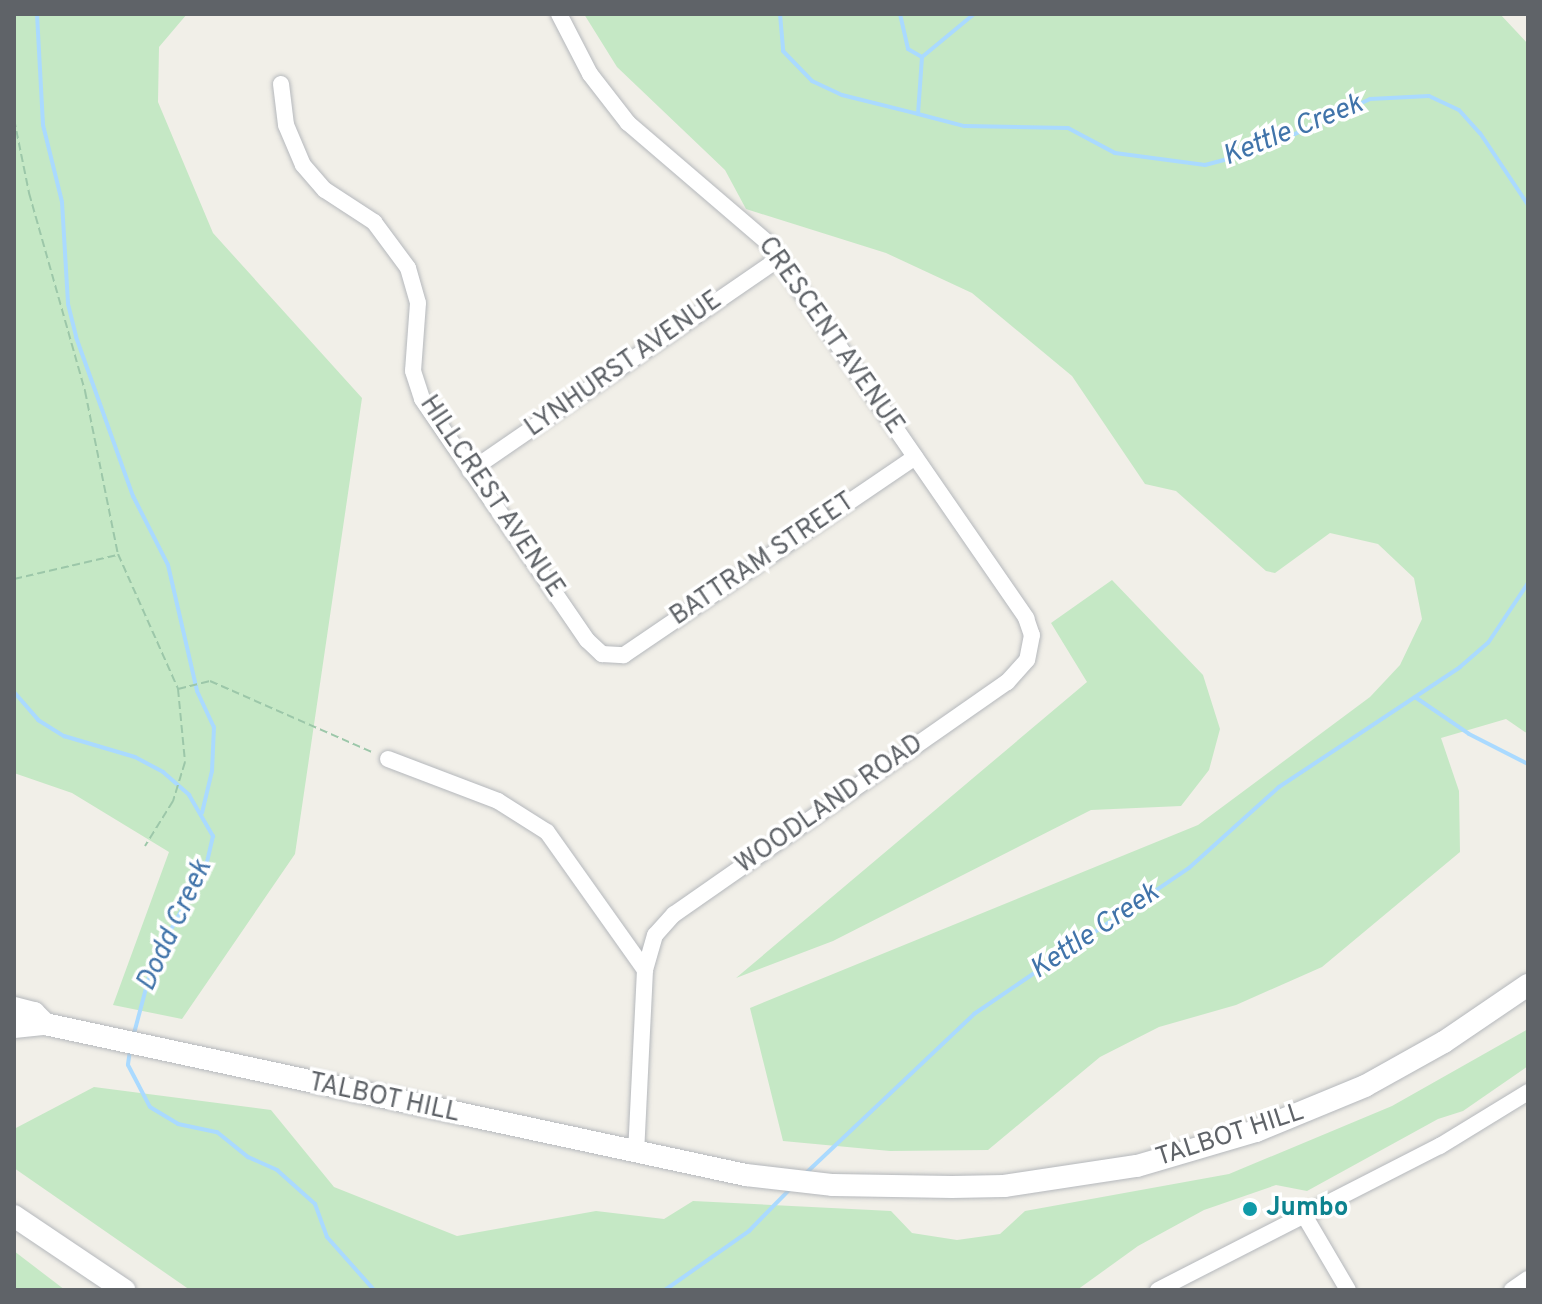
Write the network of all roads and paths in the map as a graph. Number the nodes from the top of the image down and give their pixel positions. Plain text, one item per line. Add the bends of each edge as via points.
1 (559, 14) edge
2 (281, 84) dead end
3 (14, 119) edge
4 (778, 259) junction
5 (915, 457) junction
6 (470, 471) junction
7 (118, 554) junction
8 (14, 579) edge
9 (1031, 651) joint
10 (609, 657) joint
11 (181, 688) junction
12 (388, 759) joint
13 (145, 846) dead end
14 (645, 970) junction
15 (1528, 985) edge
16 (14, 1008) edge
17 (45, 1024) junction
18 (14, 1027) edge
19 (1528, 1092) edge
20 (636, 1154) junction
21 (1304, 1215) junction
22 (14, 1216) edge
23 (1528, 1279) edge
24 (124, 1290) edge
25 (1158, 1290) edge
26 (1348, 1290) edge
27 (1512, 1290) edge

1 - 4 street, CRESCENT AVENUE via 585,66 628,123 753,226
2 - 6 street, HILLCREST AVENUE via 286,125 303,165 325,190 374,222 408,268 419,312 415,380
3 - 7 path via 29,193 85,391
4 - 5 street, CRESCENT AVENUE
4 - 6 street, LYNHURST AVENUE
5 - 9 street, CRESCENT AVENUE via 1026,618
5 - 10 street, BATTRAM STREET via 636,647
6 - 10 street, HILLCREST AVENUE via 587,640
7 - 8 path
7 - 11 path
9 - 14 street, WOODLAND ROAD via 1007,682 674,914 655,935
11 - 12 path via 210,681
11 - 13 path via 185,762 173,801
12 - 14 street via 498,801 547,832
14 - 20 street, WOODLAND ROAD
15 - 20 main road, TALBOT HILL via 1444,1042 1365,1086 1217,1145 1070,1177 1004,1186 901,1187 724,1171
16 - 17 main road, TALBOT HILL via 34,1013
17 - 18 main road, TALBOT HILL
17 - 20 main road, TALBOT HILL
19 - 21 street via 1440,1146
21 - 25 street
21 - 26 street
22 - 24 main road
23 - 27 street

